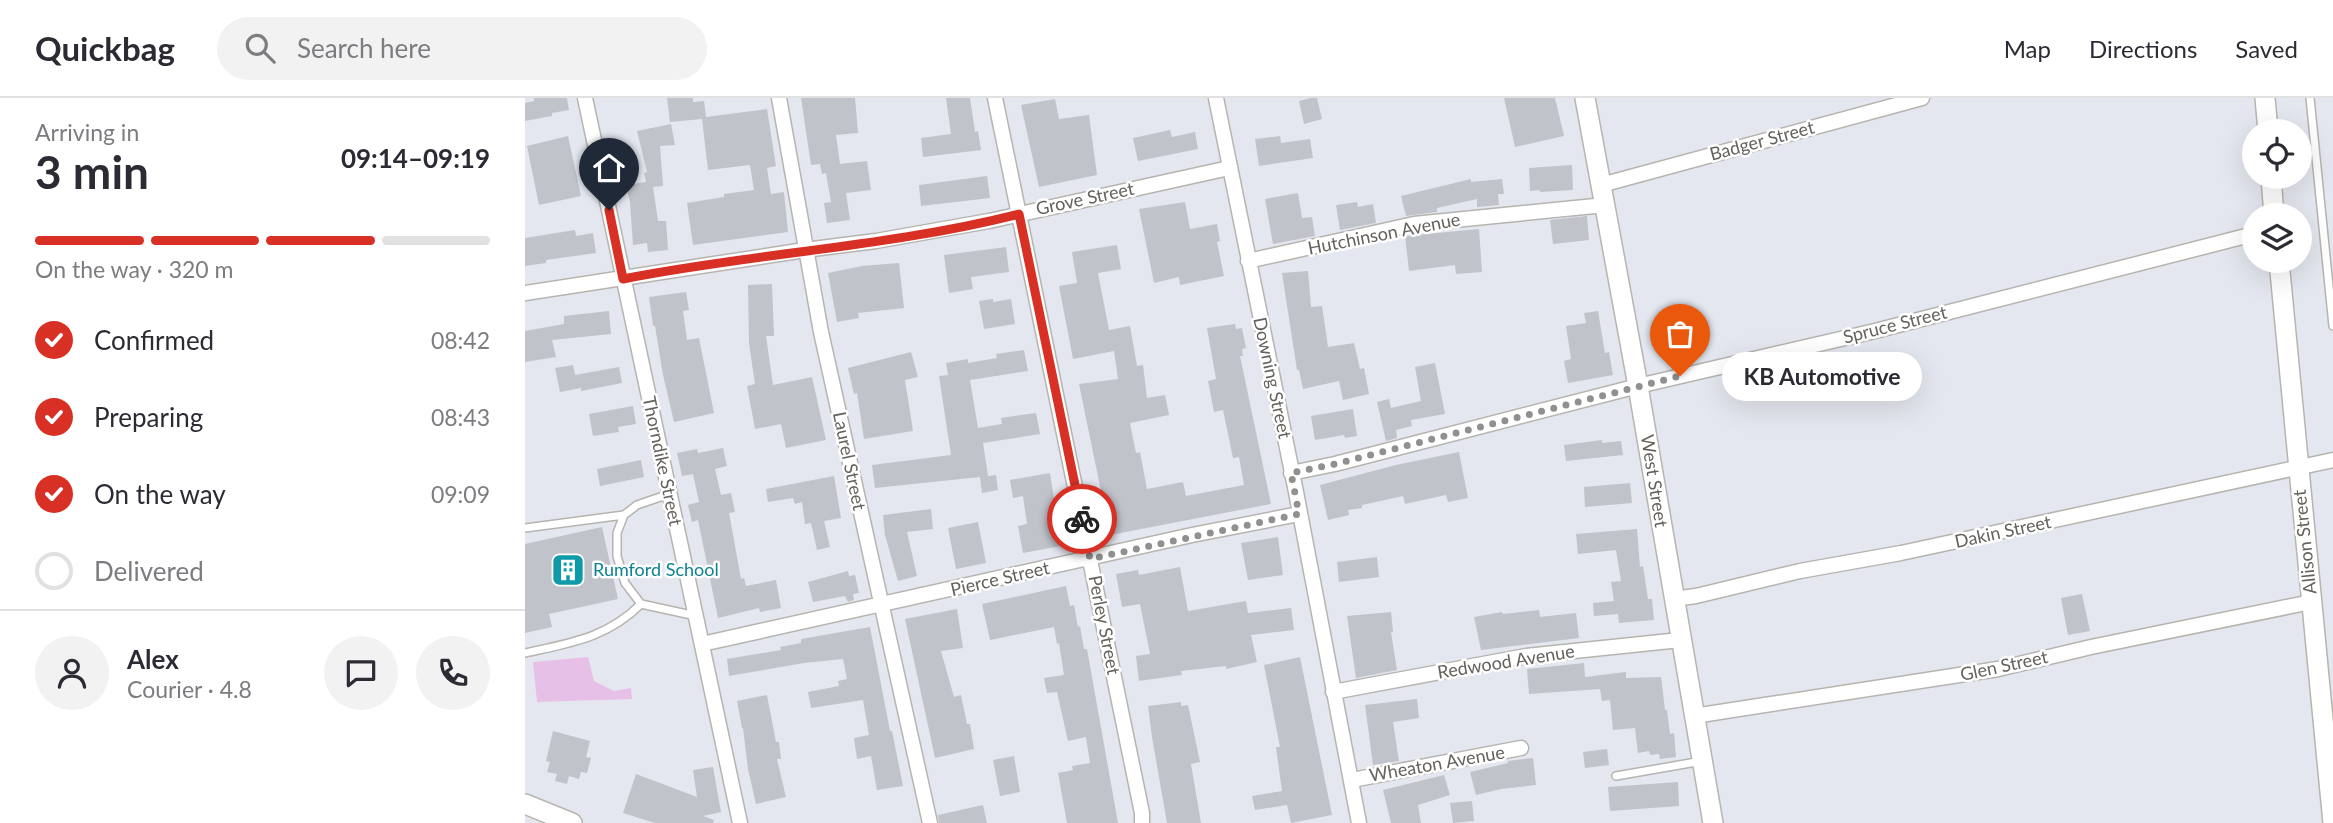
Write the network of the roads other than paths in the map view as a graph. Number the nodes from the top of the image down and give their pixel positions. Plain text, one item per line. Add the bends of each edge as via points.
1 (585, 98) edge
2 (779, 98) edge
3 (995, 98) edge
4 (1216, 98) edge
5 (1585, 98) edge
6 (1922, 98) edge
7 (2265, 98) edge
8 (2310, 98) edge
9 (2267, 119) edge
10 (1229, 168) junction
11 (1601, 185) junction
12 (1605, 205) junction
13 (1019, 214) junction
14 (2242, 237) edge
15 (805, 250) junction
16 (2330, 258) edge
17 (1248, 261) junction
18 (2280, 273) edge
19 (623, 279) junction
20 (525, 293) edge
21 (2333, 326) edge
22 (1638, 386) junction
23 (2333, 460) edge
24 (2298, 469) junction
25 (1291, 473) junction
26 (669, 494) junction
27 (624, 514) junction
28 (1299, 514) junction
29 (525, 528) edge
30 (1090, 559) junction
31 (1673, 599) junction
32 (2311, 601) junction
33 (641, 604) junction
34 (881, 605) junction
35 (696, 616) junction
36 (1680, 640) junction
37 (702, 644) junction
38 (525, 653) edge
39 (1333, 692) junction
40 (1694, 716) junction
41 (1521, 748) dead end
42 (1702, 761) junction
43 (1616, 776) dead end
44 (1352, 780) junction
45 (525, 803) edge
46 (572, 823) edge
47 (740, 823) edge
48 (930, 823) edge
49 (1142, 823) edge
50 (1359, 823) edge
51 (1713, 823) edge
52 (2333, 823) edge

1 - 19 street, Thorndike Street
2 - 15 street, Laurel Street
3 - 13 street, Perley Street
4 - 10 street, Downing Street
5 - 11 street, West Street
6 - 11 street, Badger Street
7 - 9 street
8 - 16 lane
10 - 13 street, Grove Street
10 - 17 street, Downing Street
11 - 12 street, West Street
12 - 17 street, Hutchinson Avenue via 1414,225
12 - 22 street, West Street
13 - 15 street, Grove Street
13 - 30 street, Perley Street
14 - 22 street, Spruce Street
15 - 19 street, Grove Street
15 - 34 street, Laurel Street
16 - 21 lane
17 - 25 street, Downing Street
18 - 24 street, Allison Street
19 - 20 street, Grove Street
19 - 26 street, Thorndike Street
22 - 25 street, Spruce Street
22 - 31 street, West Street
23 - 24 street, Dakin Street
24 - 31 street, Dakin Street
24 - 32 street, Allison Street
25 - 28 street, Downing Street
26 - 27 lane
26 - 35 street, Thorndike Street
27 - 29 lane
27 - 33 lane via 617,533 617,555 625,583
28 - 30 street, Pierce Street
28 - 39 street, Downing Street
30 - 34 street, Pierce Street
30 - 49 street, Perley Street
31 - 36 street, West Street
32 - 40 street, Glen Street via 1998,669
32 - 52 street, Allison Street
33 - 35 lane
33 - 38 lane via 604,632
34 - 37 street, Pierce Street
34 - 48 street, Laurel Street
35 - 37 street, Thorndike Street
36 - 39 street, Redwood Avenue via 1527,656
36 - 40 street, West Street
37 - 47 street, Thorndike Street
39 - 44 street, Downing Street
40 - 42 street, West Street
41 - 44 street, Wheaton Avenue
42 - 43 lane
42 - 51 street, West Street
44 - 50 street, Downing Street
45 - 46 street

